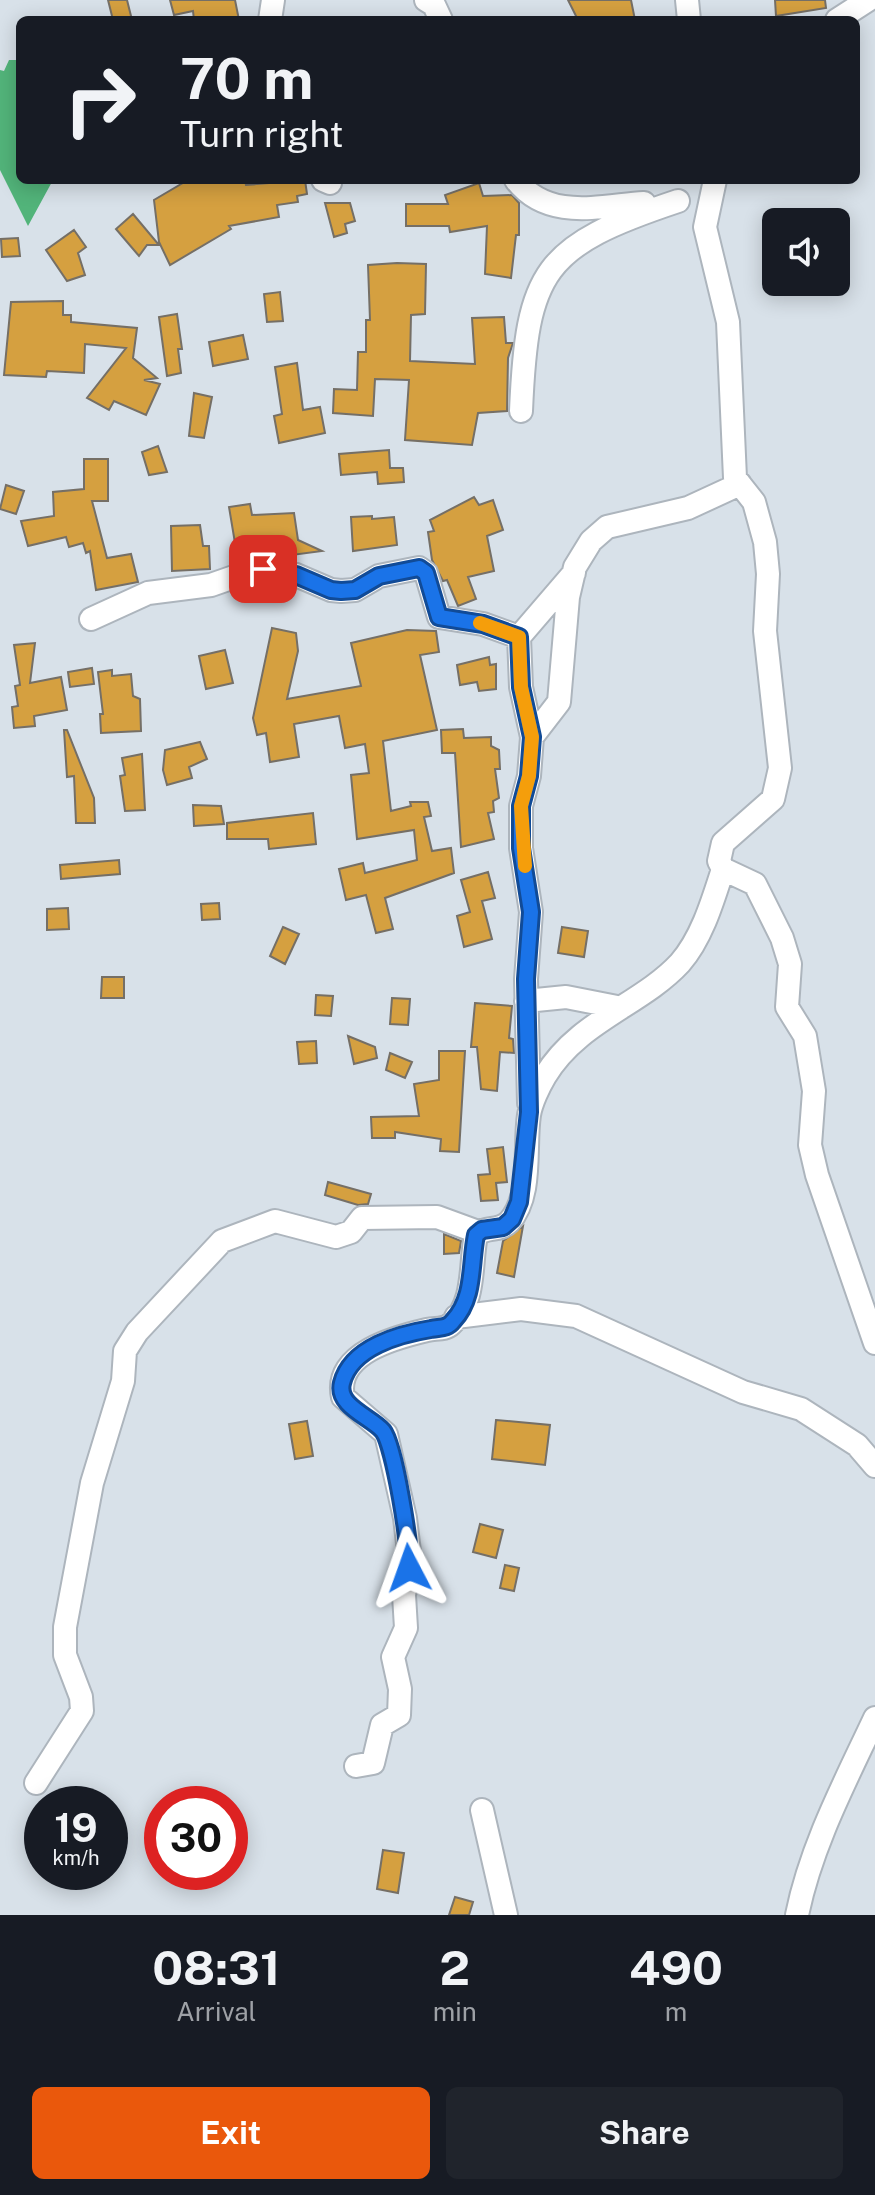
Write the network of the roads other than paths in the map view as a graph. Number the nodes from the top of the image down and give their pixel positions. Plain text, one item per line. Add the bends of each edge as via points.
1 (868, 0) edge
2 (843, 16) edge
3 (520, 184) edge
4 (712, 189) edge
5 (678, 201) junction
6 (521, 411) dead end
7 (740, 484) junction
8 (574, 573) junction
9 (91, 619) dead end
10 (519, 637) junction
11 (532, 737) junction
12 (723, 869) junction
13 (526, 1001) junction
14 (617, 1007) junction
15 (529, 1112) junction
16 (478, 1232) junction
17 (456, 1317) junction
18 (875, 1343) edge
19 (875, 1466) edge
20 (875, 1718) edge
21 (356, 1766) dead end
22 (36, 1783) dead end
23 (482, 1810) dead end
24 (506, 1915) edge
25 (797, 1915) edge

1 - 2 street
3 - 5 street via 536,199 564,209
4 - 5 street
4 - 7 street via 705,227 728,322 734,472
5 - 6 street via 614,222 559,258 533,302 524,344
7 - 8 street via 688,508 607,527 591,541
7 - 12 street via 754,502 765,542 765,631 780,768 773,799 723,843
8 - 10 street
8 - 11 street via 559,702
9 - 10 street via 148,593 211,585 254,570 296,575 341,591 419,568 426,573 439,617
10 - 11 street via 521,687
11 - 13 street via 521,806 531,912
12 - 14 street via 696,939 681,962
12 - 18 street via 755,884 782,938 790,964 787,1007 805,1036 814,1091 814,1160
13 - 14 street via 566,997
13 - 15 street
14 - 15 street via 545,1075
15 - 16 street via 516,1211 503,1227
16 - 17 street via 468,1295
16 - 22 street via 437,1217 362,1218 351,1232 336,1237 268,1221 217,1244 137,1332 125,1351 116,1410 92,1483 65,1627 65,1655 82,1711
17 - 19 street via 521,1309 576,1316 743,1392 801,1409 857,1445
17 - 21 street via 445,1328 387,1340 362,1355 341,1387 358,1413 386,1434 410,1560 405,1634 393,1657 402,1706 399,1715 382,1725 373,1763
20 - 25 street via 804,1881
23 - 24 street

